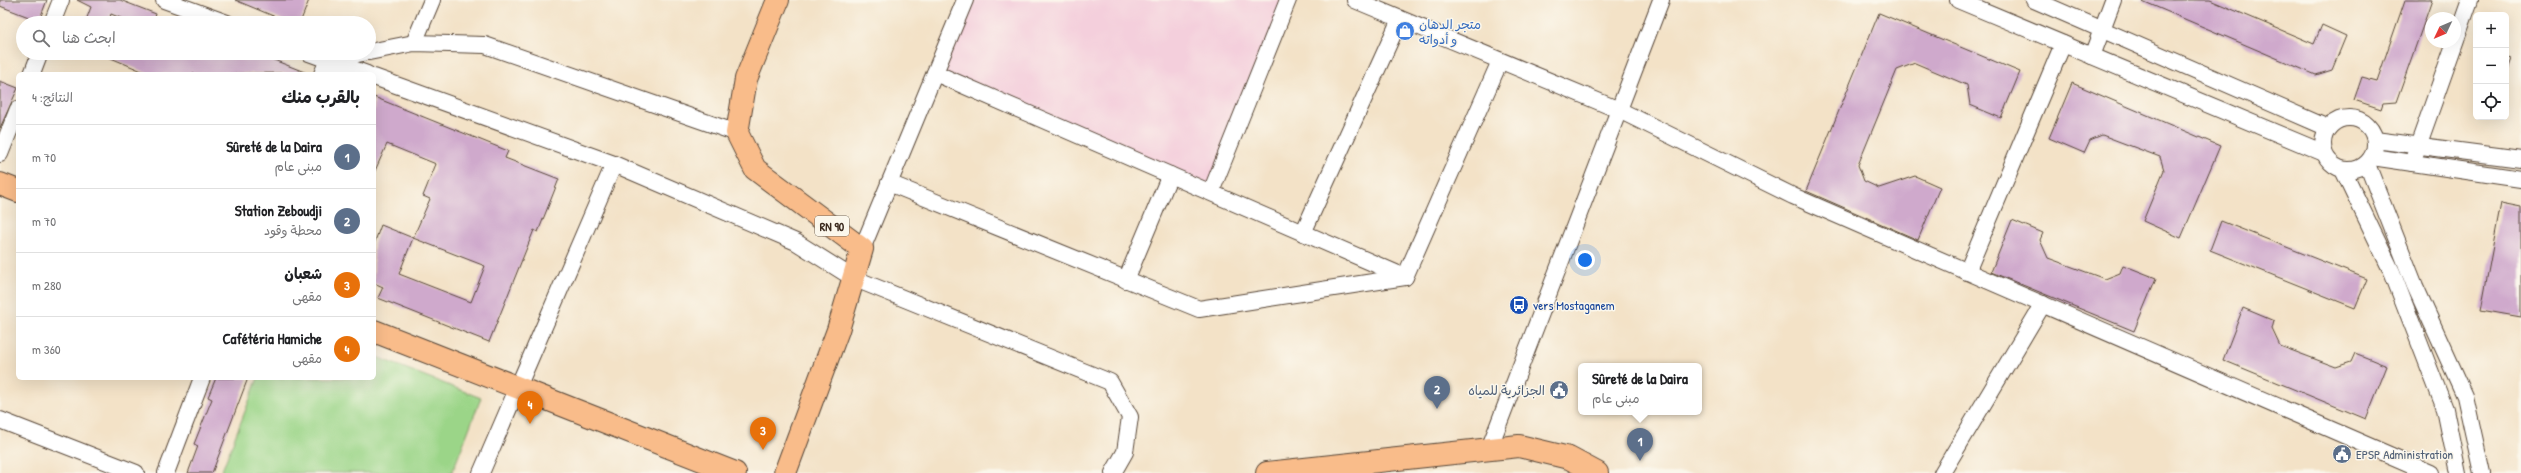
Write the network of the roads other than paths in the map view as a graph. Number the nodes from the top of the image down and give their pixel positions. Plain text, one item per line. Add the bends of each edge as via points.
1 (61, 0) edge
2 (164, 0) edge
3 (432, 0) edge
4 (778, 0) edge
5 (965, 0) edge
6 (1288, 0) edge
7 (1356, 0) edge
8 (1661, 0) edge
9 (1958, 0) edge
10 (2034, 0) edge
11 (2113, 0) edge
12 (2470, 0) edge
13 (55, 16) edge
14 (208, 16) edge
15 (1400, 19) junction
16 (2102, 30) junction
17 (414, 43) junction
18 (2063, 44) junction
19 (376, 51) edge
20 (2092, 56) junction
21 (37, 60) edge
22 (317, 60) edge
23 (344, 60) edge
24 (1500, 61) junction
25 (325, 67) edge
26 (33, 72) edge
27 (354, 72) edge
28 (935, 73) junction
29 (376, 78) edge
30 (1619, 110) junction
31 (16, 114) edge
32 (2328, 128) junction
33 (737, 133) junction
34 (2375, 140) junction
35 (2417, 145) junction
36 (2324, 153) junction
37 (0, 154) edge
38 (2521, 159) edge
39 (2370, 161) junction
40 (2412, 163) junction
41 (614, 164) junction
42 (2342, 170) junction
43 (1170, 175) junction
44 (2521, 179) edge
45 (890, 183) junction
46 (0, 184) edge
47 (16, 190) edge
48 (1211, 192) junction
49 (1303, 233) junction
50 (862, 248) junction
51 (1967, 272) junction
52 (1405, 277) junction
53 (853, 278) junction
54 (1126, 280) junction
55 (2043, 304) junction
56 (376, 331) edge
57 (201, 380) edge
58 (518, 387) junction
59 (0, 420) edge
60 (1490, 449) junction
61 (136, 473) edge
62 (166, 473) edge
63 (481, 473) edge
64 (736, 473) edge
65 (785, 473) edge
66 (1113, 473) edge
67 (1267, 473) edge
68 (1597, 473) edge
69 (1942, 473) edge
70 (2431, 473) edge
71 (2458, 473) edge
72 (2482, 473) edge

1 - 13 street
2 - 14 street
3 - 17 street
4 - 33 main road via 746,79
5 - 28 street
6 - 48 street
7 - 15 street
8 - 30 street
9 - 18 street
10 - 16 street
11 - 16 street
12 - 35 street
15 - 24 street
15 - 49 street
16 - 20 street
16 - 32 street
17 - 19 street
17 - 33 street via 485,45
18 - 20 street
18 - 51 street
20 - 36 street
21 - 26 street
22 - 25 street
23 - 25 street
24 - 30 street
24 - 52 street
25 - 27 street
28 - 43 street
28 - 45 street
29 - 41 street
30 - 51 street via 1793,196
30 - 60 street
31 - 37 street
32 - 34 street via 2342,118 2359,119 2373,131
32 - 36 street via 2323,140
33 - 50 main road, RN 90 via 755,169
34 - 35 street
34 - 39 street
35 - 38 street
35 - 40 street
36 - 42 street via 2334,166
39 - 40 street
39 - 42 street via 2360,169
39 - 72 street via 2415,286 2465,396
40 - 44 street
41 - 53 street via 796,242
41 - 58 street
42 - 71 street via 2392,272 2442,402
43 - 48 street
43 - 54 street
45 - 50 street
45 - 54 street
46 - 47 main road
48 - 49 street
49 - 52 street
50 - 53 main road, RN 90
51 - 55 street
52 - 54 street via 1199,309
53 - 65 main road, RN 90 via 838,330
53 - 66 street via 1110,382 1130,417 1125,452
55 - 69 street
55 - 70 street
56 - 58 main road
57 - 62 street
58 - 63 street
58 - 64 main road
59 - 61 street
60 - 67 main road
60 - 68 main road via 1519,446 1569,458

